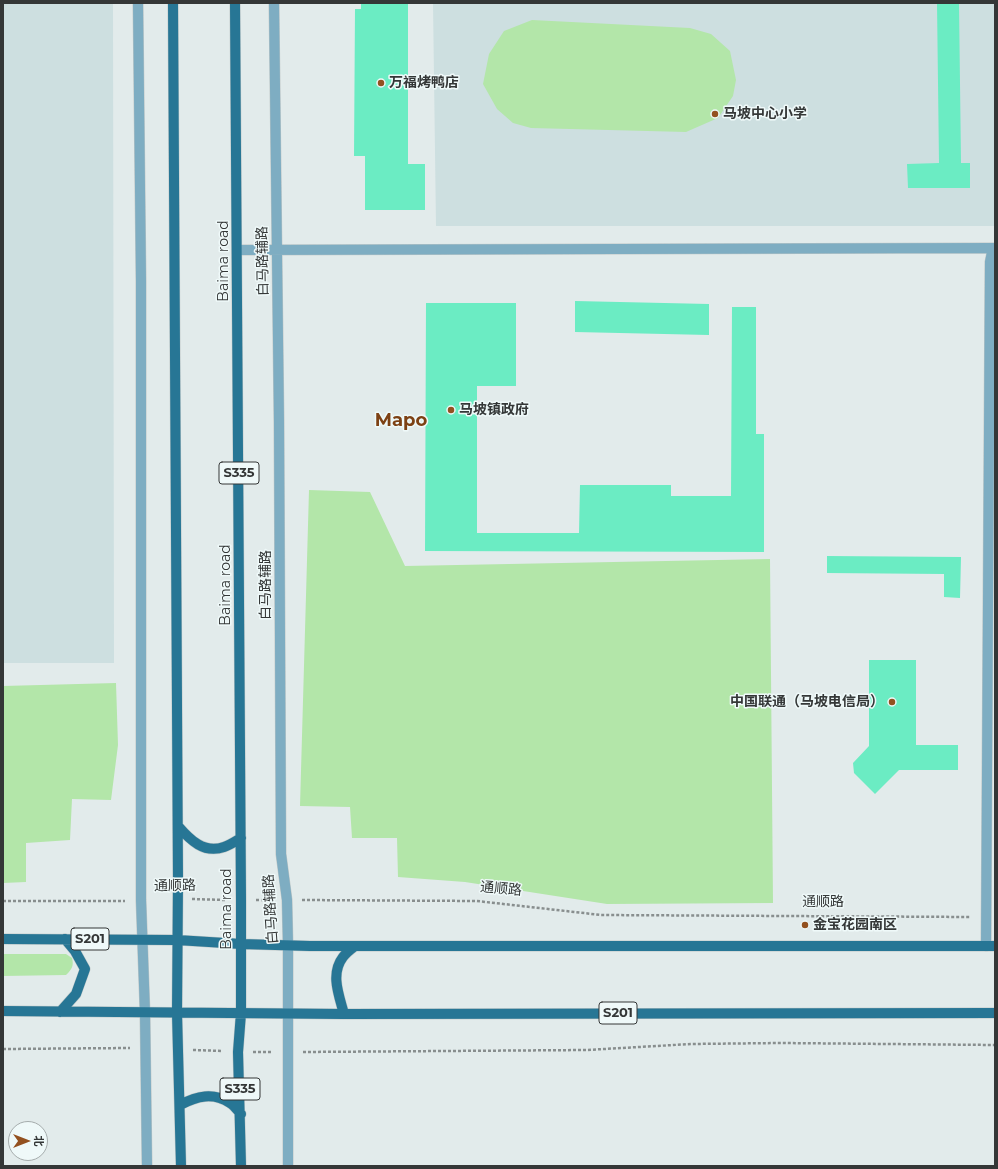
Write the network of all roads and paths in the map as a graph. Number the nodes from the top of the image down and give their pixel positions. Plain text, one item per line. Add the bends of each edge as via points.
1 (138, 3) edge
2 (174, 3) edge
3 (235, 3) edge
4 (274, 3) edge
5 (995, 248) edge
6 (238, 250) junction
7 (277, 250) junction
8 (178, 826) junction
9 (241, 838) junction
10 (178, 899) junction
11 (141, 900) junction
12 (241, 900) junction
13 (286, 900) junction
14 (3, 901) edge
15 (986, 917) junction
16 (3, 939) edge
17 (65, 939) junction
18 (142, 940) junction
19 (177, 940) junction
20 (241, 944) junction
21 (288, 945) junction
22 (355, 946) junction
23 (990, 946) edge
24 (3, 1012) edge
25 (60, 1012) junction
26 (145, 1013) junction
27 (177, 1013) junction
28 (241, 1013) junction
29 (288, 1013) junction
30 (995, 1013) edge
31 (344, 1014) junction
32 (995, 1046) edge
33 (3, 1049) edge
34 (145, 1049) junction
35 (178, 1050) junction
36 (238, 1052) junction
37 (288, 1052) junction
38 (180, 1105) junction
39 (241, 1114) junction
40 (147, 1166) edge
41 (181, 1166) edge
42 (241, 1166) edge
43 (288, 1166) edge

1 - 11 street via 141,281
2 - 8 main road
3 - 6 main road, Baima road / S335
4 - 7 street, 白马路辅路
5 - 7 street
5 - 15 street via 990,262
6 - 7 street
6 - 9 main road, Baima road / S335
7 - 13 street, 白马路辅路 via 281,854
8 - 9 main road via 192,841 206,849 224,848
8 - 10 main road
9 - 12 main road, Baima road / S335
10 - 12 path, 通顺路
10 - 19 main road
11 - 14 path, 通顺路
11 - 18 street
12 - 13 path, 通顺路
12 - 20 main road, Baima road / S335
13 - 15 path, 通顺路 via 477,901 601,915
13 - 21 street, 白马路辅路
15 - 23 street
16 - 17 main road, S201
17 - 18 main road, S201
17 - 25 main road via 75,951 84,969 76,994
18 - 19 main road, S201
18 - 26 street
19 - 20 main road, S201
19 - 27 main road
20 - 21 main road, S201
20 - 28 main road, Baima road / S335
21 - 22 main road, S201
21 - 29 street, 白马路辅路
22 - 23 main road, S201
22 - 31 main road via 343,957 336,972 337,988
24 - 25 main road, S201
25 - 26 main road, S201
26 - 27 main road, S201
26 - 34 street
27 - 28 main road, S201
27 - 35 main road
28 - 29 main road, S201
28 - 36 main road, Baima road / S335
29 - 31 main road, S201
29 - 37 street, 白马路辅路
30 - 31 main road, S201
32 - 37 path via 781,1043 691,1044 587,1050
33 - 34 path
34 - 40 street
35 - 36 path
35 - 38 main road
36 - 37 path
36 - 39 main road, Baima road / S335
37 - 43 street, 白马路辅路
38 - 39 main road via 193,1098 212,1096 232,1103
38 - 41 main road
39 - 42 main road, Baima road / S335

